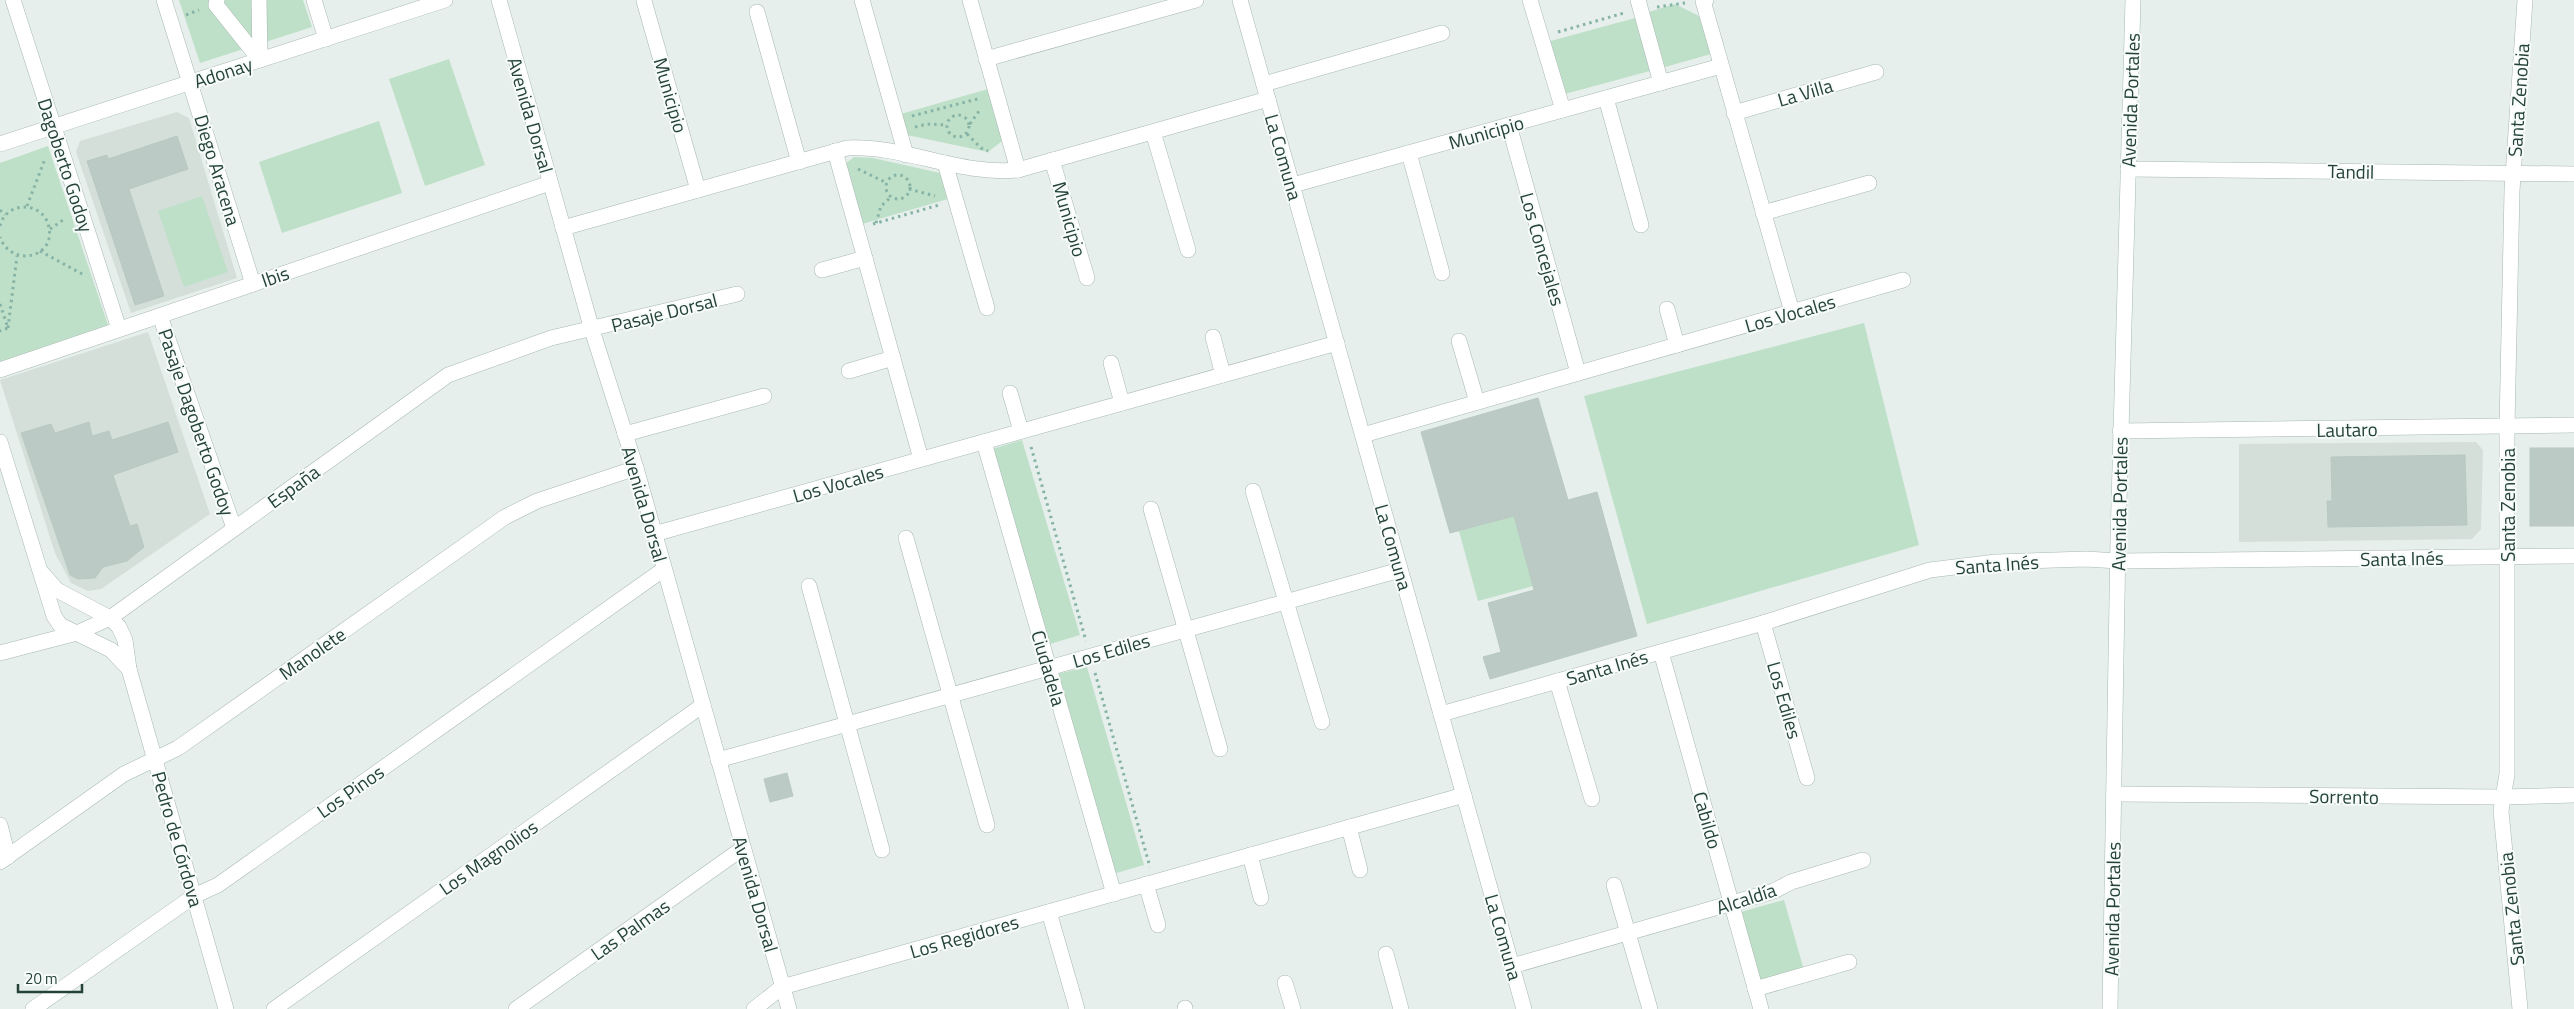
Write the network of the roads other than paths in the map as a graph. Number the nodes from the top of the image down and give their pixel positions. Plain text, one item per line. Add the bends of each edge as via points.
1 (13, 0) edge
2 (164, 0) edge
3 (259, 0) edge
4 (314, 0) edge
5 (445, 0) edge
6 (499, 0) edge
7 (862, 0) edge
8 (970, 0) edge
9 (1196, 0) edge
10 (1240, 0) edge
11 (1530, 0) edge
12 (1638, 0) edge
13 (1705, 0) edge
14 (2133, 0) edge
15 (2525, 0) edge
16 (644, 1) edge
17 (216, 2) edge
18 (757, 12) dead end
19 (1442, 33) dead end
20 (326, 39) junction
21 (986, 59) junction
22 (260, 60) junction
23 (1722, 66) junction
24 (1876, 72) dead end
25 (190, 83) junction
26 (1661, 83) junction
27 (1264, 84) junction
28 (1606, 98) junction
29 (1268, 100) junction
30 (1563, 110) junction
31 (1734, 113) junction
32 (1509, 125) junction
33 (54, 127) junction
34 (1153, 132) junction
35 (0, 144) edge
36 (1409, 153) junction
37 (906, 155) junction
38 (837, 158) junction
39 (1052, 160) junction
40 (799, 162) junction
41 (945, 162) junction
42 (1016, 165) junction
43 (2128, 169) junction
44 (2513, 173) junction
45 (2574, 174) edge
46 (550, 183) junction
47 (1869, 183) dead end
48 (1292, 185) junction
49 (698, 190) junction
50 (1763, 213) junction
51 (1641, 225) dead end
52 (563, 228) junction
53 (1188, 250) dead end
54 (865, 258) junction
55 (822, 270) dead end
56 (1442, 273) dead end
57 (1087, 278) dead end
58 (1903, 280) dead end
59 (253, 284) junction
60 (737, 294) dead end
61 (987, 308) dead end
62 (1667, 309) dead end
63 (1792, 312) junction
64 (160, 316) junction
65 (119, 329) junction
66 (592, 330) junction
67 (1213, 337) dead end
68 (1459, 341) dead end
69 (1337, 343) junction
70 (1677, 345) junction
71 (893, 358) junction
72 (1111, 363) dead end
73 (0, 370) edge
74 (849, 371) dead end
75 (1578, 373) junction
76 (1222, 375) junction
77 (1010, 393) dead end
78 (764, 396) dead end
79 (1477, 402) junction
80 (1122, 403) junction
81 (2574, 425) edge
82 (2507, 427) junction
83 (1022, 431) junction
84 (2120, 431) junction
85 (625, 434) junction
86 (1363, 435) junction
87 (0, 442) edge
88 (984, 442) junction
89 (921, 459) junction
90 (636, 468) junction
91 (1253, 491) dead end
92 (1151, 509) dead end
93 (234, 528) junction
94 (654, 534) junction
95 (906, 538) dead end
96 (2574, 556) edge
97 (2508, 557) junction
98 (2118, 561) junction
99 (664, 569) junction
100 (1400, 570) junction
101 (42, 574) junction
102 (809, 586) dead end
103 (1286, 602) junction
104 (110, 618) junction
105 (1763, 623) junction
106 (1185, 630) junction
107 (77, 633) junction
108 (1661, 652) junction
109 (0, 653) edge
110 (1049, 668) junction
111 (129, 669) junction
112 (1557, 681) junction
113 (950, 695) junction
114 (703, 705) junction
115 (1441, 714) junction
116 (1322, 722) dead end
117 (847, 724) junction
118 (1220, 749) dead end
119 (156, 760) junction
120 (718, 760) junction
121 (1807, 778) dead end
122 (2114, 794) junction
123 (2574, 794) edge
124 (1464, 795) junction
125 (2503, 797) junction
126 (1592, 799) dead end
127 (0, 825) edge
128 (987, 825) dead end
129 (1349, 827) junction
130 (743, 848) junction
131 (882, 850) dead end
132 (1250, 855) junction
133 (4, 859) edge
134 (1863, 860) dead end
135 (1360, 870) dead end
136 (1146, 884) junction
137 (1614, 885) dead end
138 (1114, 894) junction
139 (194, 896) junction
140 (1261, 898) dead end
141 (1731, 903) junction
142 (1049, 912) junction
143 (1158, 925) dead end
144 (1628, 933) junction
145 (1386, 954) dead end
146 (1849, 962) dead end
147 (1512, 966) junction
148 (1285, 983) dead end
149 (782, 987) junction
150 (1755, 989) junction
151 (33, 1009) edge
152 (226, 1009) edge
153 (274, 1009) edge
154 (516, 1009) edge
155 (754, 1009) edge
156 (789, 1009) edge
157 (1077, 1009) edge
158 (1293, 1009) edge
159 (1401, 1009) edge
160 (1524, 1009) edge
161 (1650, 1009) edge
162 (1761, 1009) edge
163 (2110, 1009) edge
164 (2520, 1009) edge

1 - 33 street, Dagoberto Godoy
2 - 25 street, Diego Aracena
3 - 22 street
4 - 20 street
5 - 20 street, Adonay
6 - 46 street, Avenida Dorsal
7 - 37 street
8 - 21 street
9 - 21 street
10 - 27 street, La Comuna
11 - 30 street
12 - 26 street
13 - 23 street
14 - 43 street, Avenida Portales
15 - 44 street, Santa Zenobia
16 - 49 street, Municipio
17 - 22 street
18 - 40 street
19 - 27 street
20 - 22 street, Adonay
21 - 42 street
22 - 25 street, Adonay
23 - 26 street, Municipio
23 - 31 street
24 - 31 street, La Villa
25 - 33 street, Adonay
25 - 59 street, Diego Aracena
26 - 28 street, Municipio
27 - 29 street, La Comuna
28 - 30 street, Municipio
28 - 51 street
29 - 34 street, Municipio
29 - 48 street, La Comuna
30 - 32 street, Municipio
31 - 50 street
32 - 36 street, Municipio
32 - 75 street, Los Concejales
33 - 35 street, Adonay
33 - 65 street, Dagoberto Godoy
34 - 39 street, Municipio
34 - 53 street
36 - 48 street, Municipio
36 - 56 street
37 - 38 street, Municipio via 871,148 847,148
37 - 41 street, Municipio
38 - 40 street, Municipio
38 - 54 street
39 - 42 street, Municipio
39 - 57 street, Municipio
40 - 49 street, Municipio
41 - 42 street, Municipio via 994,171
41 - 61 street
43 - 44 street, Tandil
43 - 84 street, Avenida Portales
44 - 45 street, Tandil
44 - 82 street, Santa Zenobia
46 - 52 street, Avenida Dorsal
46 - 59 street, Ibis
47 - 50 street
48 - 69 street, La Comuna
49 - 52 street, Municipio
50 - 63 street
52 - 66 street, Avenida Dorsal
54 - 55 street
54 - 71 street
58 - 63 street, Los Vocales
59 - 64 street, Ibis
60 - 66 street, Pasaje Dorsal
62 - 70 street
63 - 70 street, Los Vocales
64 - 65 street, Ibis
64 - 93 street, Pasaje Dagoberto Godoy
65 - 73 street, Ibis
66 - 85 street, Avenida Dorsal
66 - 93 street, España via 551,338 448,375
67 - 76 street
68 - 79 street
69 - 76 street, Los Vocales
69 - 86 street, La Comuna
70 - 75 street, Los Vocales
71 - 74 street
71 - 89 street
72 - 80 street
75 - 79 street, Los Vocales
76 - 80 street, Los Vocales
77 - 83 street
78 - 85 street
79 - 86 street, Los Vocales
80 - 83 street, Los Vocales
81 - 82 street, Lautaro
82 - 84 street, Lautaro
82 - 97 street, Santa Zenobia
83 - 88 street, Los Vocales
84 - 98 street, Avenida Portales
85 - 90 street, Avenida Dorsal
86 - 100 street, La Comuna
87 - 101 street, Pedro de Córdova
88 - 89 street, Los Vocales
88 - 110 street, Ciudadela
89 - 94 street, Los Vocales
90 - 94 street, Avenida Dorsal
90 - 119 street, Manolete via 537,501 505,517 178,748
91 - 103 street
92 - 106 street
93 - 104 street, España
94 - 99 street, Avenida Dorsal
95 - 113 street
96 - 97 street, Santa Inés
97 - 98 street, Santa Inés
97 - 125 street, Santa Zenobia via 2507,774
98 - 105 street, Santa Inés via 1996,562 1930,570
98 - 122 street, Avenida Portales
99 - 114 street, Avenida Dorsal
99 - 139 street, Los Pinos via 218,885
100 - 103 street, Los Ediles
100 - 115 street, La Comuna
101 - 104 street, Pedro de Córdova via 57,590
101 - 107 street, Pedro de Córdova via 54,616 60,625
102 - 117 street
103 - 106 street, Los Ediles
103 - 116 street
104 - 107 street, España
104 - 111 street, Pedro de Córdova via 119,626 125,640
105 - 108 street, Santa Inés
105 - 121 street, Los Ediles
106 - 110 street, Los Ediles
106 - 118 street
107 - 109 street, España
107 - 111 street, Pedro de Córdova via 111,650
108 - 112 street, Santa Inés
108 - 141 street, Cabildo
110 - 113 street, Los Ediles
110 - 138 street, Ciudadela
111 - 119 street, Pedro de Córdova
112 - 115 street, Santa Inés
112 - 126 street
113 - 117 street, Los Ediles
113 - 128 street
114 - 120 street, Avenida Dorsal
114 - 153 street, Los Magnolios
115 - 124 street, La Comuna
117 - 120 street, Los Ediles
117 - 131 street
119 - 133 street, Manolete via 124,774
119 - 139 street, Pedro de Córdova
120 - 130 street, Avenida Dorsal
122 - 125 street, Sorrento
122 - 163 street, Avenida Portales
123 - 125 street, Sorrento
124 - 129 street, Los Regidores
124 - 147 street, La Comuna
125 - 164 street, Santa Zenobia via 2501,811
127 - 133 street
129 - 132 street, Los Regidores
129 - 135 street
130 - 149 street, Avenida Dorsal
130 - 154 street, Las Palmas
132 - 136 street, Los Regidores
132 - 140 street
134 - 141 street, Alcaldía
136 - 138 street, Los Regidores
136 - 143 street
137 - 144 street
138 - 142 street, Los Regidores
139 - 151 street, Los Pinos
139 - 152 street, Pedro de Córdova
141 - 144 street, Alcaldía
141 - 150 street, Cabildo
142 - 149 street, Los Regidores
142 - 157 street
144 - 147 street, Alcaldía
144 - 161 street
145 - 159 street
146 - 150 street
147 - 160 street, La Comuna
148 - 158 street
149 - 155 street
149 - 156 street, Avenida Dorsal
150 - 162 street, Cabildo

